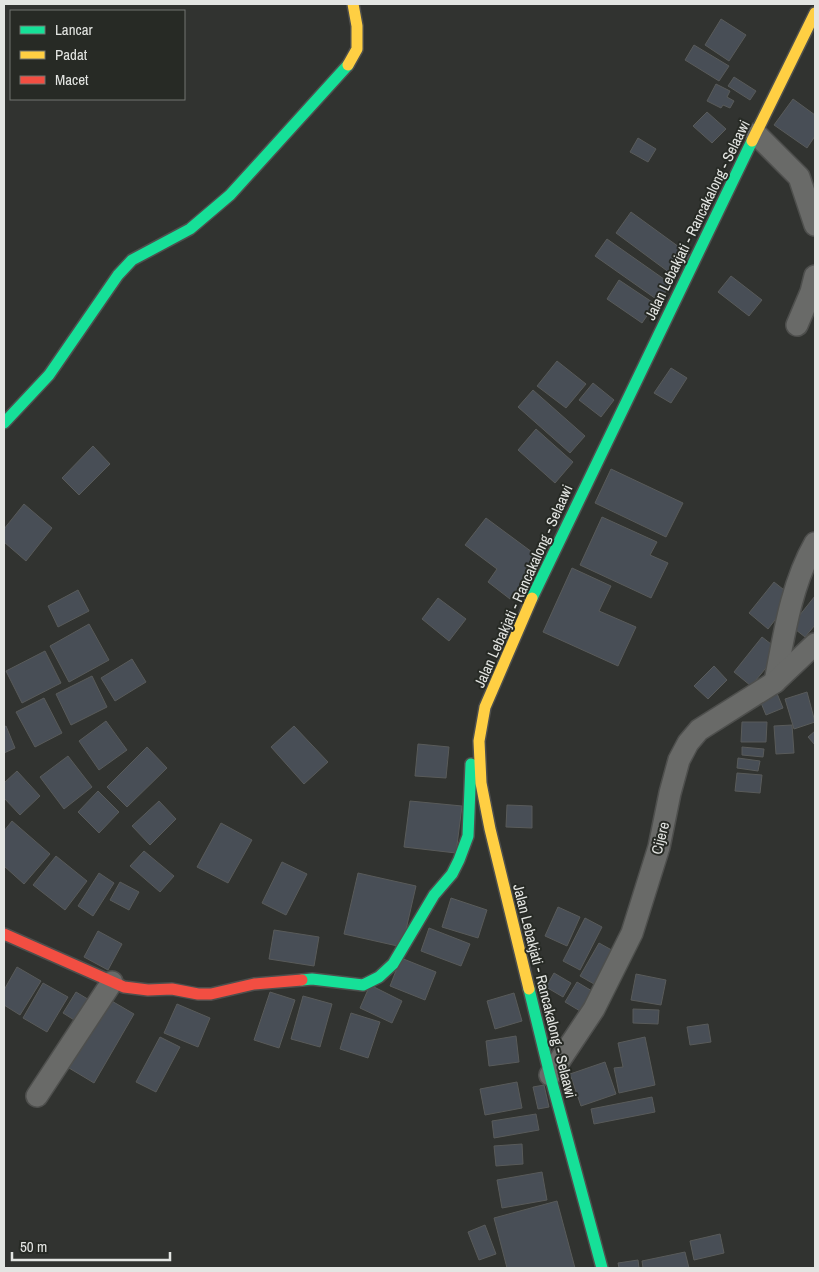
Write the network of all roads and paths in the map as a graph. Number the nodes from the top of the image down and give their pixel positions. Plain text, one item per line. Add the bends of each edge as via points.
1 (353, 4) edge
2 (815, 13) edge
3 (756, 134) junction
4 (815, 225) edge
5 (815, 276) edge
6 (797, 325) dead end
7 (4, 423) edge
8 (815, 543) edge
9 (815, 644) edge
10 (775, 682) junction
11 (479, 741) junction
12 (4, 934) edge
13 (112, 982) junction
14 (550, 1075) junction
15 (37, 1096) dead end
16 (602, 1268) edge

1 - 7 main road via 358,26 357,49 346,68 230,195 190,229 132,260 118,275 49,375
2 - 3 main road, Jalan Lebakjati - Rancakalong - Selaawi
3 - 4 street via 799,177
3 - 11 main road, Jalan Lebakjati - Rancakalong - Selaawi via 522,618 486,707
5 - 6 street
8 - 10 street via 805,561 792,602
9 - 10 street, Cijere
10 - 14 street, Cijere via 699,730 688,743 679,760 659,847 632,933 594,1009
11 - 13 main road via 471,765 471,801 464,848 452,874 429,903 393,964 379,977 363,985 312,979 254,984 211,994 172,989 148,990
11 - 14 main road, Jalan Lebakjati - Rancakalong - Selaawi via 481,783 490,829
12 - 13 main road
13 - 15 street
14 - 16 main road, Jalan Lebakjati - Rancakalong - Selaawi

